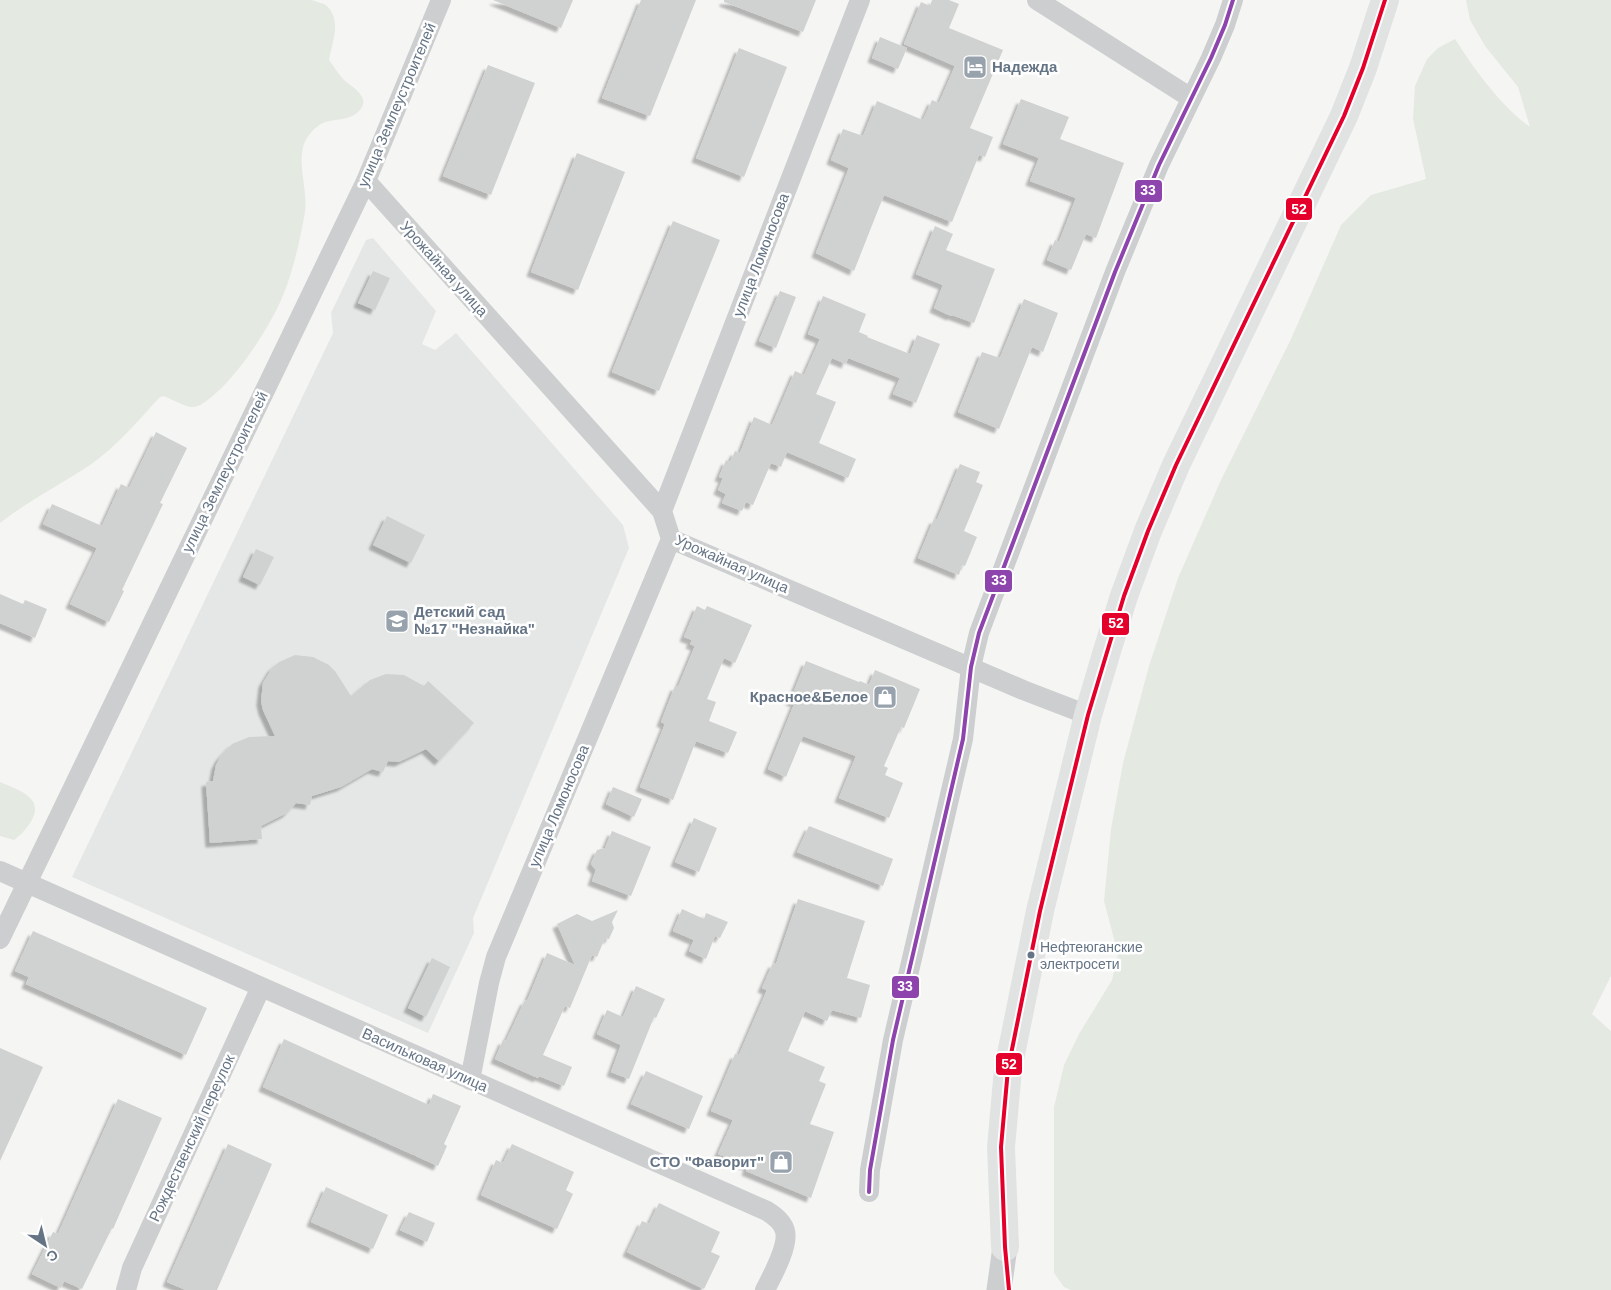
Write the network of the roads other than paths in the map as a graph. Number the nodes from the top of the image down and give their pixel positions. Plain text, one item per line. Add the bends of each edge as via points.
1 (441, 0) edge
2 (860, 0) edge
3 (1037, 0) edge
4 (1233, 0) edge
5 (1385, 0) edge
6 (1190, 98) junction
7 (366, 181) junction
8 (662, 511) junction
9 (671, 539) junction
10 (971, 667) junction
11 (1088, 715) junction
12 (0, 871) edge
13 (27, 883) junction
14 (0, 938) edge
15 (261, 987) junction
16 (470, 1080) junction
17 (868, 1192) dead end
18 (1005, 1247) junction
19 (126, 1290) edge
20 (766, 1290) edge
21 (999, 1290) edge
22 (1010, 1290) edge

1 - 7 street, улица Землеустроителей
2 - 8 street, улица Ломоносова
3 - 6 street
4 - 6 street via 1211,58
5 - 11 main road via 1344,116 1176,465 1124,596
6 - 10 street via 1115,272 980,633
7 - 8 street, Урожайная улица
7 - 13 street, улица Землеустроителей
8 - 9 street, Урожайная улица
9 - 10 street, Урожайная улица
9 - 16 street, улица Ломоносова via 496,957
10 - 11 street, Урожайная улица
10 - 17 street via 963,739 893,1040
11 - 18 main road via 1040,911 1008,1069 1001,1148
12 - 13 street, Васильковая улица
13 - 14 street, улица Землеустроителей
13 - 15 street, Васильковая улица
15 - 16 street, Васильковая улица
15 - 19 street, Рождественский переулок via 132,1268
16 - 20 street, Васильковая улица via 779,1219 786,1243
18 - 21 street
18 - 22 street

